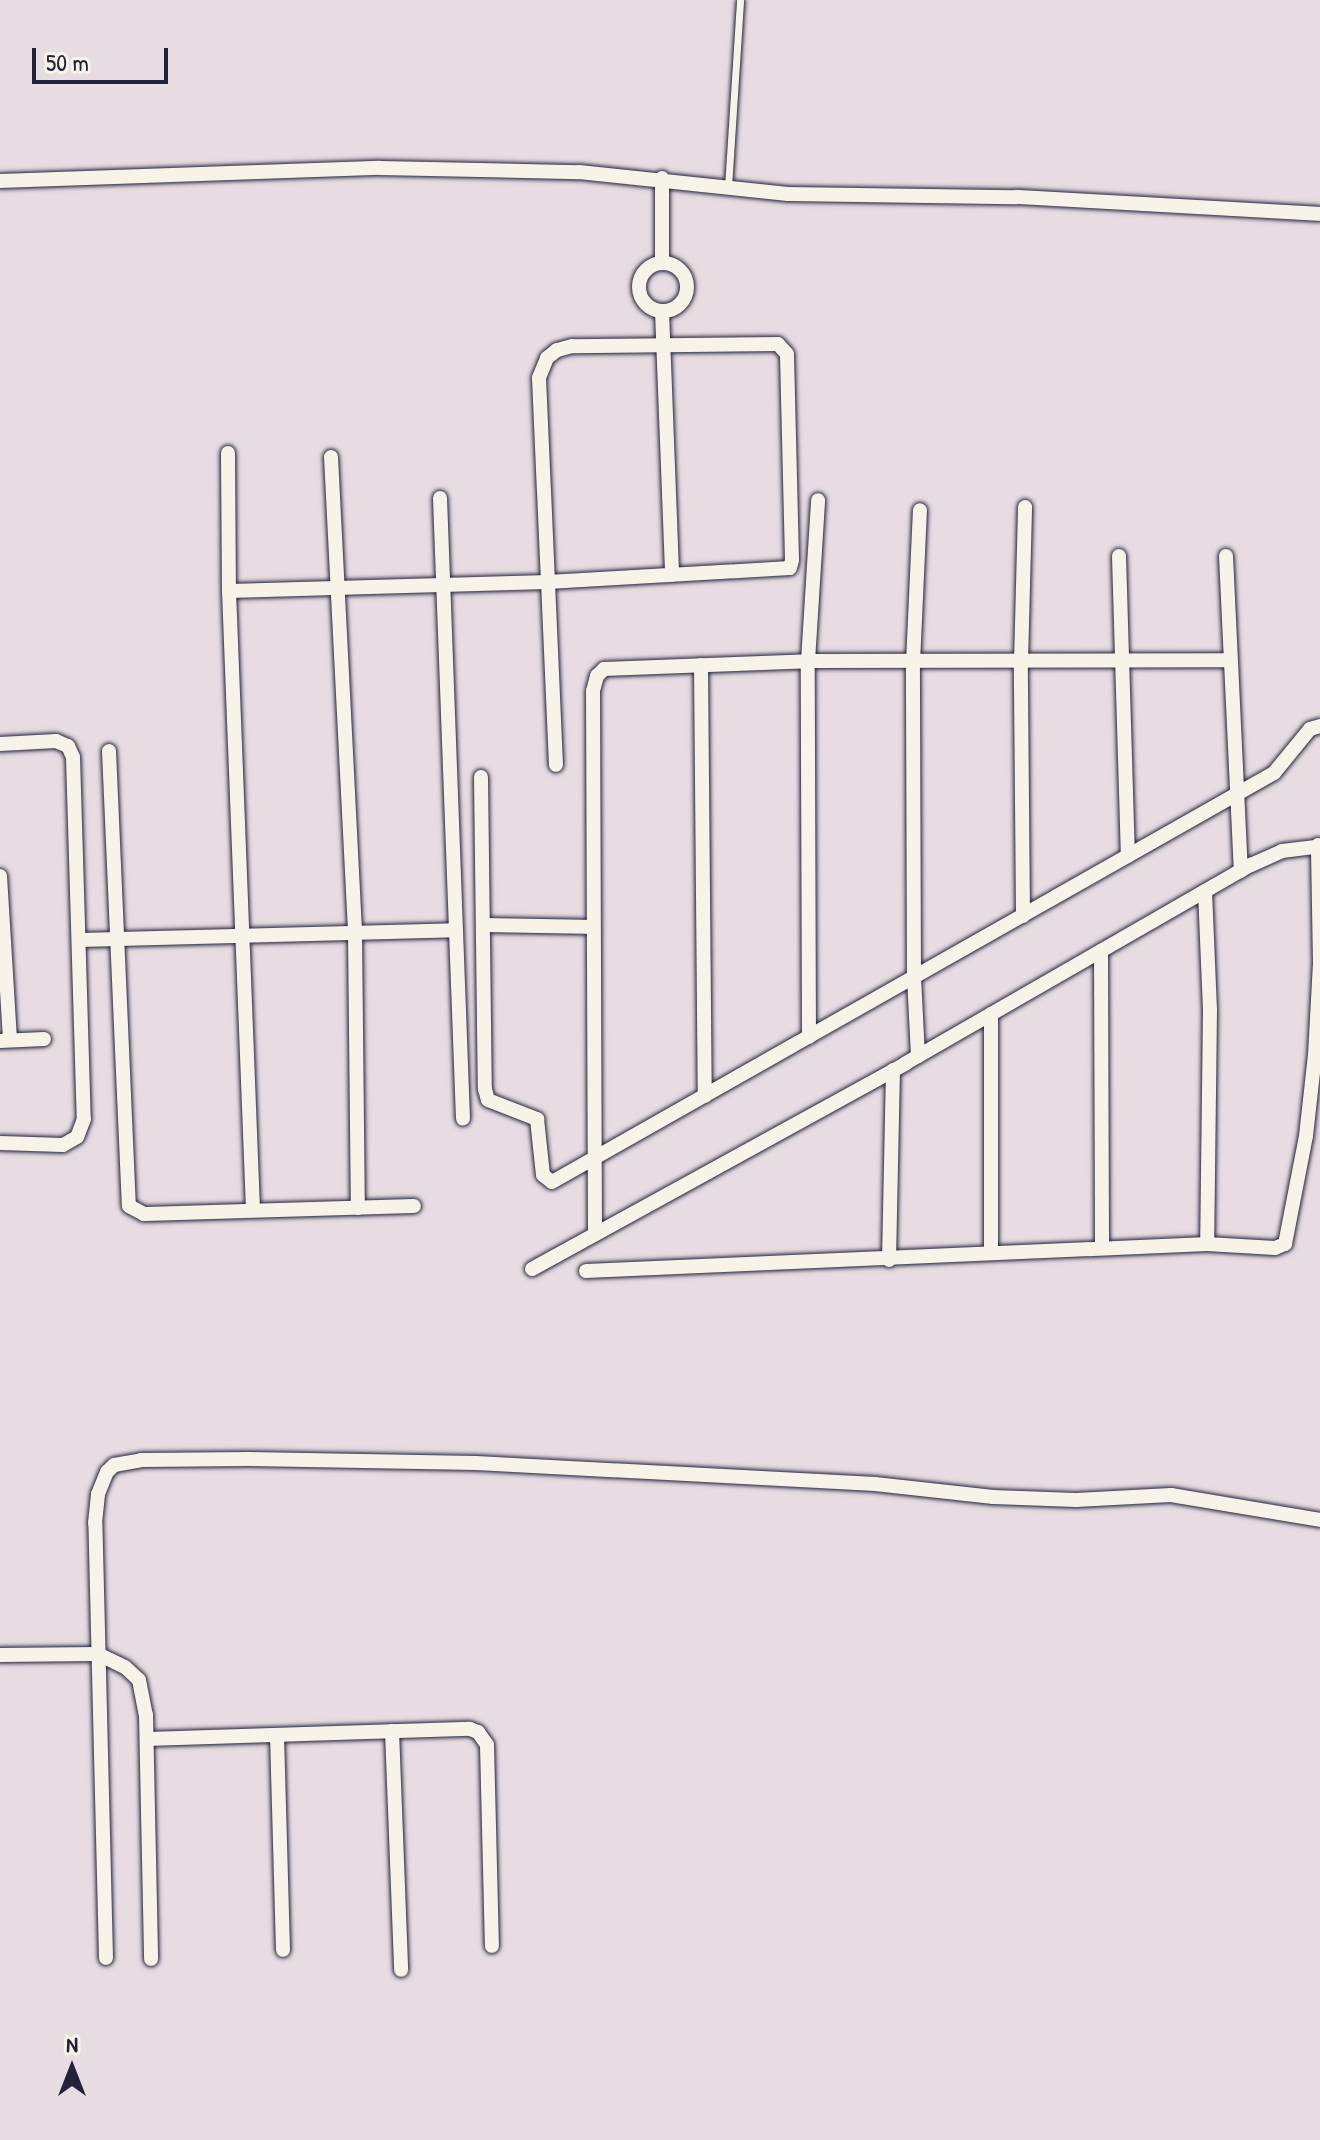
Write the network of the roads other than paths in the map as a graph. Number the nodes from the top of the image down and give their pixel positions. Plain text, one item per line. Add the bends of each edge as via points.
1 (740, 0) edge
2 (662, 178) junction
3 (0, 181) edge
4 (728, 187) junction
5 (1320, 214) edge
6 (662, 263) junction
7 (662, 311) junction
8 (663, 346) junction
9 (228, 453) dead end
10 (331, 457) dead end
11 (440, 498) dead end
12 (818, 500) dead end
13 (1025, 507) dead end
14 (920, 510) dead end
15 (1119, 556) dead end
16 (1226, 556) dead end
17 (672, 575) junction
18 (548, 582) junction
19 (445, 586) junction
20 (338, 590) junction
21 (229, 591) junction
22 (1228, 660) junction
23 (808, 661) junction
24 (1021, 662) junction
25 (1122, 662) junction
26 (913, 663) junction
27 (701, 665) junction
28 (1320, 726) edge
29 (0, 744) edge
30 (109, 751) dead end
31 (556, 765) dead end
32 (481, 777) dead end
33 (1236, 795) junction
34 (1319, 846) edge
35 (1128, 856) junction
36 (1241, 871) junction
37 (0, 876) edge
38 (1205, 891) junction
39 (1023, 916) junction
40 (483, 925) junction
41 (593, 927) junction
42 (456, 930) junction
43 (355, 934) junction
44 (242, 937) junction
45 (118, 939) junction
46 (80, 940) junction
47 (1101, 951) junction
48 (914, 978) junction
49 (991, 1014) junction
50 (809, 1037) junction
51 (44, 1039) dead end
52 (5, 1041) edge
53 (918, 1056) junction
54 (893, 1070) junction
55 (705, 1096) junction
56 (463, 1119) dead end
57 (0, 1143) edge
58 (593, 1160) junction
59 (414, 1206) dead end
60 (358, 1208) junction
61 (253, 1210) junction
62 (595, 1234) junction
63 (1207, 1244) junction
64 (1102, 1248) junction
65 (991, 1253) junction
66 (889, 1260) junction
67 (532, 1269) dead end
68 (586, 1271) dead end
69 (1320, 1520) edge
70 (98, 1654) junction
71 (0, 1655) edge
72 (392, 1731) junction
73 (277, 1735) junction
74 (147, 1739) junction
75 (492, 1946) dead end
76 (283, 1950) dead end
77 (106, 1958) dead end
78 (151, 1959) dead end
79 (401, 1970) dead end

1 - 4 lane
2 - 3 street via 380,168
2 - 4 street
2 - 6 street
4 - 5 street via 788,194 1033,198
6 - 7 street via 647,269 639,283 647,305
6 - 7 street via 678,267 687,291 678,306
7 - 8 street
8 - 17 street
8 - 17 street via 768,342 787,354 790,568
8 - 18 street via 572,346 547,358 539,378
9 - 21 street
10 - 20 street
11 - 19 street
12 - 23 street
13 - 24 street
14 - 26 street
15 - 25 street
16 - 22 street
17 - 18 street
18 - 19 street
18 - 31 street
19 - 20 street
19 - 42 street
20 - 21 street
20 - 43 street
21 - 44 street
22 - 25 street
22 - 33 street
23 - 26 street
23 - 27 street
23 - 50 street
24 - 25 street
24 - 26 street
24 - 39 street
25 - 35 street
26 - 48 street
27 - 41 street via 614,666 597,676
27 - 55 street
28 - 33 street via 1310,729 1274,773
29 - 46 street via 56,741 72,751
30 - 45 street
32 - 40 street
33 - 35 street
33 - 36 street
34 - 36 street via 1282,851
34 - 63 street via 1315,1055 1290,1233 1285,1244 1275,1248
35 - 39 street
36 - 38 street
37 - 52 street
38 - 47 street
38 - 63 street via 1210,1010
39 - 48 street
40 - 41 street
40 - 58 street via 488,1100 537,1119 546,1180 558,1180
41 - 58 street
42 - 43 street
42 - 56 street
43 - 44 street
43 - 60 street
44 - 45 street
44 - 61 street
45 - 46 street
45 - 61 street via 129,1206 144,1214
46 - 57 street via 81,1130 71,1142 54,1147
47 - 49 street
47 - 64 street
48 - 50 street
48 - 53 street
49 - 53 street
49 - 65 street
50 - 55 street
51 - 52 street
53 - 54 street
54 - 62 street
54 - 66 street
55 - 58 street
58 - 62 street
59 - 60 street
60 - 61 street
62 - 67 street
63 - 64 street
64 - 65 street
65 - 66 street
66 - 68 street
69 - 70 street via 1171,1495 993,1497 875,1484 476,1463 125,1462 107,1472 98,1494
70 - 71 street
70 - 74 street via 139,1680
70 - 77 street
72 - 73 street
72 - 75 street via 470,1729 483,1736
72 - 79 street
73 - 74 street
73 - 76 street
74 - 78 street

